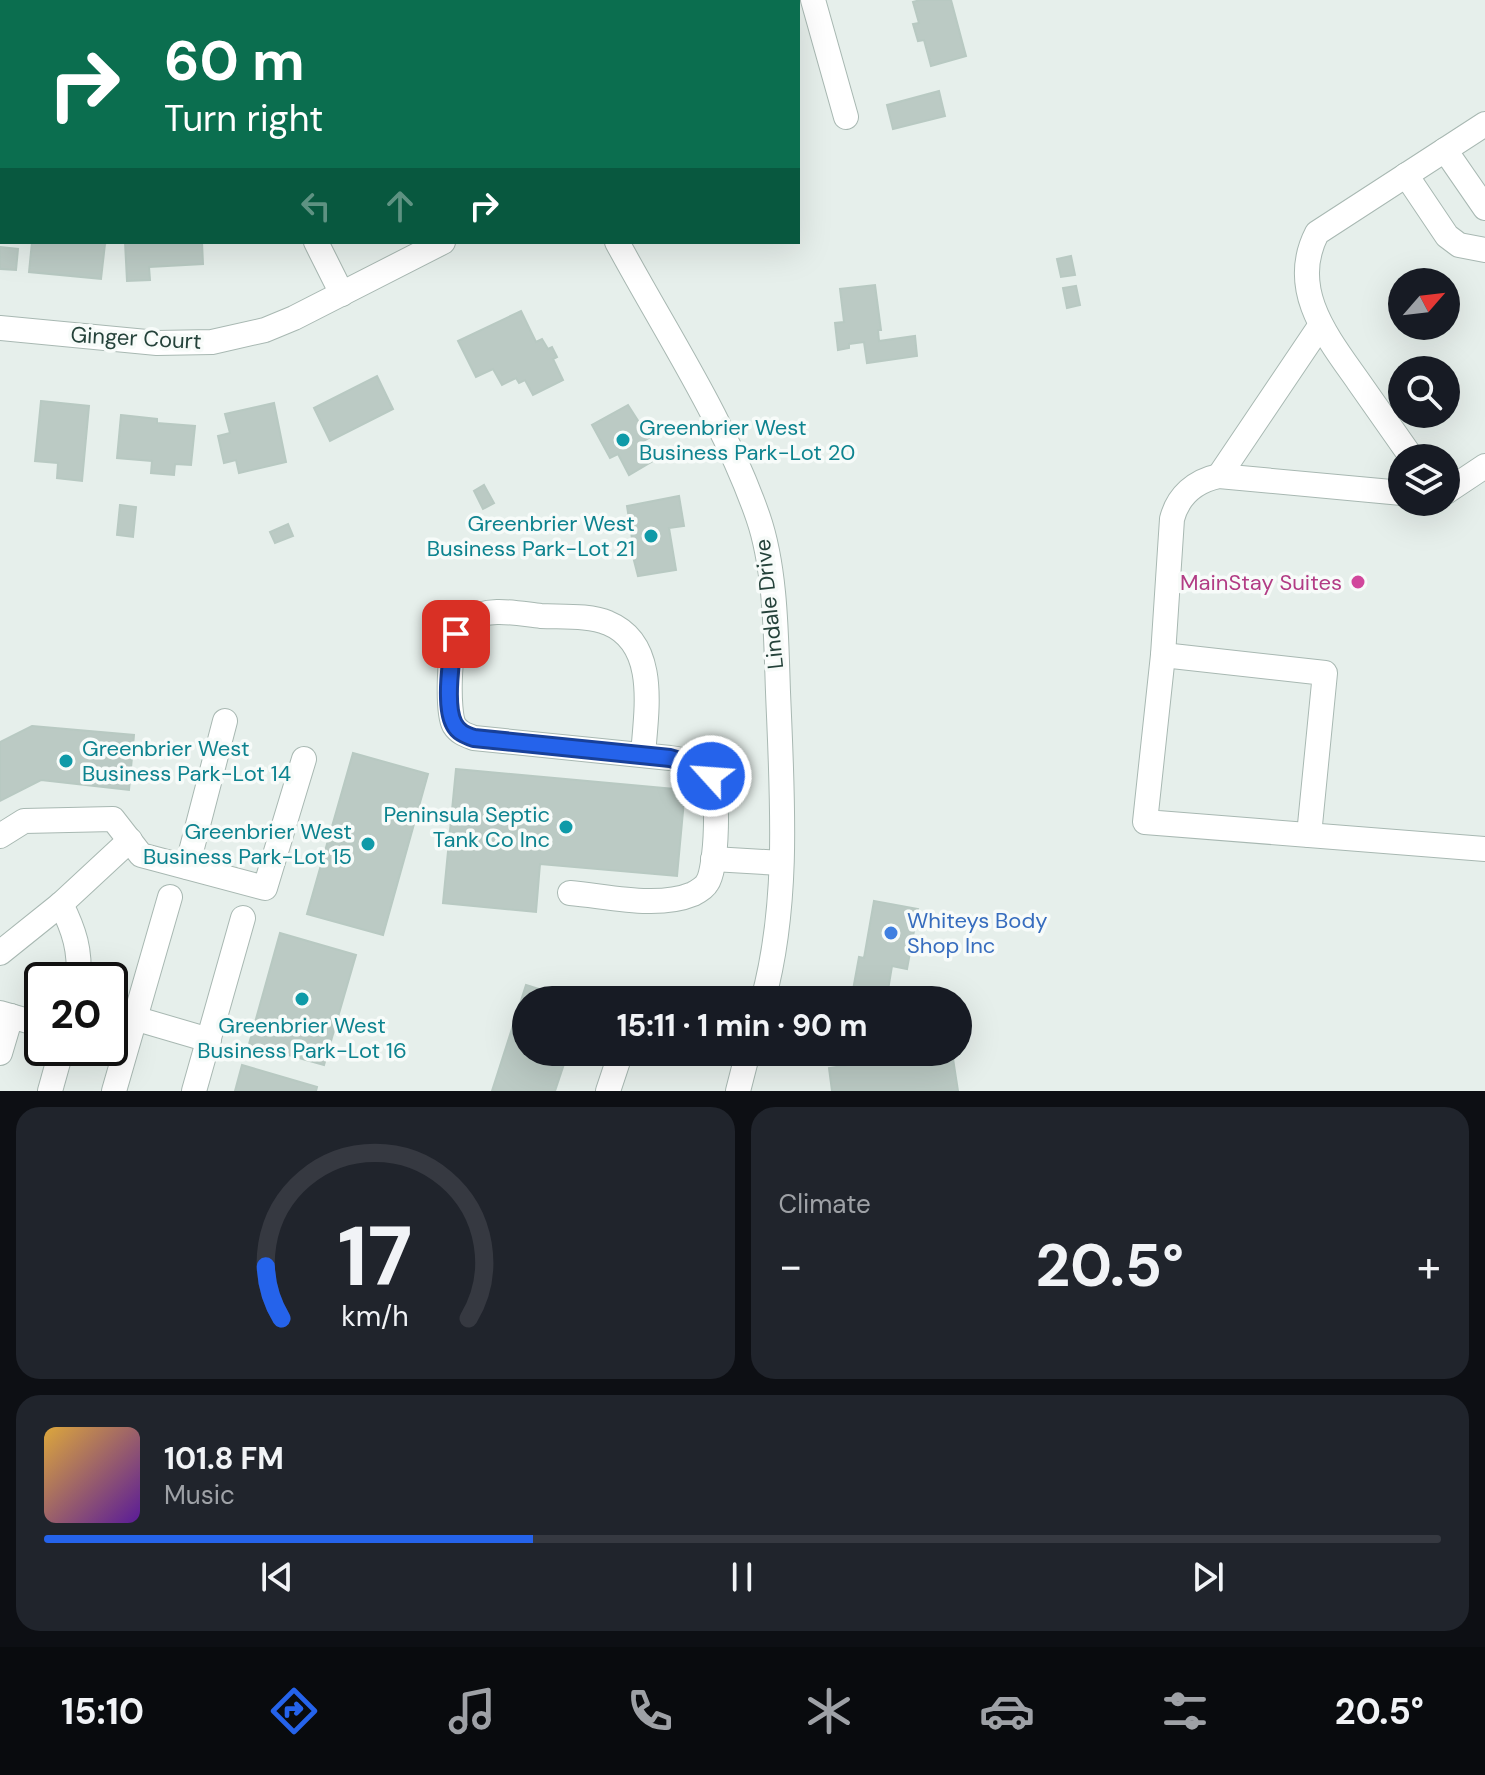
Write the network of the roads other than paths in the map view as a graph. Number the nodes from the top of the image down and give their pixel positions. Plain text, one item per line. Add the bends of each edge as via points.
1 (813, 0) edge
2 (846, 117) dead end
3 (1485, 124) edge
4 (1445, 150) junction
5 (1406, 175) junction
6 (1485, 208) edge
7 (317, 244) edge
8 (439, 244) edge
9 (618, 244) edge
10 (1485, 250) edge
11 (342, 294) junction
12 (1320, 326) junction
13 (0, 328) edge
14 (1402, 444) edge
15 (1219, 476) junction
16 (1481, 476) edge
17 (1460, 486) edge
18 (1388, 492) edge
19 (1163, 655) junction
20 (225, 721) dead end
21 (643, 755) junction
22 (304, 759) dead end
23 (1309, 835) junction
24 (0, 836) edge
25 (130, 840) junction
26 (1485, 849) edge
27 (713, 859) junction
28 (781, 863) junction
29 (187, 867) junction
30 (570, 893) dead end
31 (170, 897) dead end
32 (61, 904) junction
33 (243, 918) dead end
34 (0, 953) edge
35 (80, 962) edge
36 (766, 986) edge
37 (5, 1014) edge
38 (128, 1016) edge
39 (135, 1018) junction
40 (209, 1040) junction
41 (0, 1053) edge
42 (57, 1066) edge
43 (616, 1066) edge
44 (744, 1066) edge
45 (50, 1091) edge
46 (114, 1091) edge
47 (194, 1091) edge
48 (608, 1091) edge
49 (738, 1091) edge

1 - 2 street
3 - 4 street
4 - 5 street
4 - 6 street
5 - 10 street via 1447,236 1459,245
5 - 12 street via 1317,233 1308,268 1310,298
7 - 11 street
8 - 11 street, Ginger Court
9 - 28 street, Lindale Drive via 736,459 759,520 776,640
11 - 13 street, Ginger Court via 265,330 212,342 157,343
12 - 14 street
12 - 15 street
15 - 18 street
15 - 19 street via 1204,479 1176,504
16 - 17 street
19 - 23 street via 1325,673
19 - 23 street via 1145,822
20 - 29 street
21 - 21 street via 462,734 450,709 456,634 470,619 502,612 606,621 625,632 644,666
21 - 27 street via 685,760 711,776 716,792
22 - 29 street via 265,888
23 - 26 street
24 - 25 street via 24,821 113,819
25 - 29 street via 141,855
25 - 32 street
27 - 28 street
27 - 30 street via 707,885 693,894 660,900
28 - 36 street, Lindale Drive
31 - 39 street
32 - 34 street
32 - 35 street via 74,930
33 - 40 street
37 - 41 street
38 - 39 street
39 - 40 street
39 - 46 street
40 - 47 street
42 - 45 street
43 - 48 street
44 - 49 street

